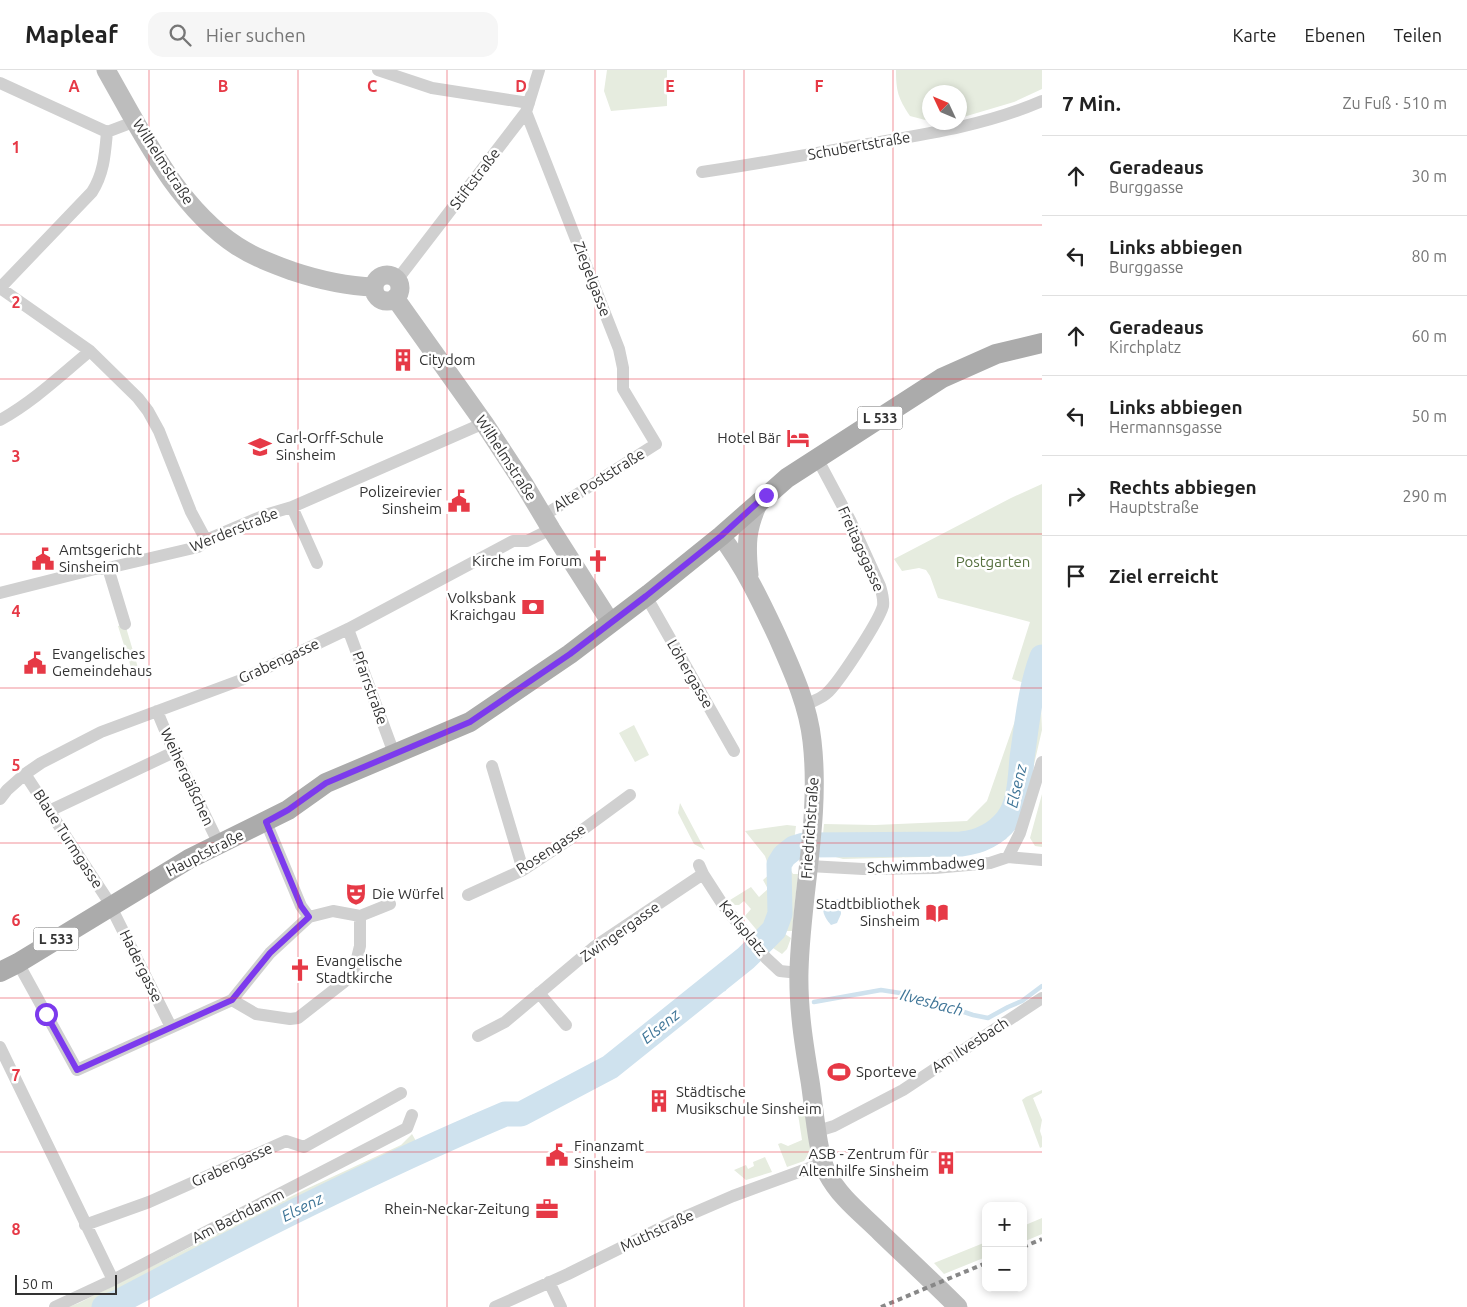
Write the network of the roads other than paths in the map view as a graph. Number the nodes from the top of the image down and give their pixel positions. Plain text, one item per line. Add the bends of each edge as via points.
1 (106, 70) edge
2 (378, 70) edge
3 (539, 70) edge
4 (0, 83) edge
5 (1042, 101) edge
6 (527, 107) junction
7 (136, 122) junction
8 (107, 132) junction
9 (702, 172) dead end
10 (0, 288) edge
11 (396, 289) junction
12 (1042, 344) edge
13 (1016, 349) junction
14 (90, 351) junction
15 (1042, 353) edge
16 (0, 420) edge
17 (484, 423) junction
18 (656, 444) joint
19 (817, 458) junction
20 (760, 501) junction
21 (292, 507) junction
22 (547, 522) junction
23 (721, 536) junction
24 (206, 540) junction
25 (317, 563) dead end
26 (108, 568) junction
27 (750, 583) junction
28 (0, 593) edge
29 (646, 596) junction
30 (611, 623) junction
31 (125, 624) dead end
32 (348, 629) junction
33 (805, 705) junction
34 (156, 711) junction
35 (392, 748) dead end
36 (174, 752) junction
37 (734, 752) dead end
38 (1042, 762) edge
39 (492, 766) dead end
40 (25, 774) junction
41 (2, 792) edge
42 (630, 795) dead end
43 (49, 811) junction
44 (266, 822) junction
45 (219, 844) junction
46 (1008, 857) junction
47 (1042, 860) edge
48 (809, 861) junction
49 (523, 870) junction
50 (701, 870) joint
51 (468, 895) dead end
52 (390, 904) dead end
53 (111, 905) junction
54 (360, 916) junction
55 (309, 917) junction
56 (18, 963) junction
57 (0, 972) edge
58 (799, 973) junction
59 (539, 993) junction
60 (1042, 998) edge
61 (232, 1000) junction
62 (566, 1025) dead end
63 (171, 1027) junction
64 (478, 1036) dead end
65 (0, 1047) edge
66 (401, 1093) dead end
67 (412, 1115) dead end
68 (818, 1131) junction
69 (823, 1163) junction
70 (85, 1225) junction
71 (113, 1280) junction
72 (549, 1282) junction
73 (55, 1307) edge
74 (494, 1307) edge
75 (561, 1307) edge
76 (958, 1307) edge

1 - 7 main road, Wilhelmstraße
2 - 6 street via 432,88
3 - 6 street, Stiftstraße
4 - 8 street
5 - 9 street, Schubertstraße via 987,121
6 - 11 street, Stiftstraße
6 - 18 street, Ziegelgasse via 619,349 624,389
7 - 8 street
7 - 11 main road, Wilhelmstraße via 170,178 194,209 237,246 302,274 338,284 374,287 381,300 390,301
8 - 10 street via 104,164 92,192
10 - 14 street
11 - 17 main road, Wilhelmstraße
12 - 13 main road, Hauptstraße / L 533
13 - 15 street
13 - 19 main road, Hauptstraße / L 533 via 996,354 942,378
14 - 16 street via 29,401
14 - 24 street via 148,411
17 - 21 street, Werderstraße
17 - 22 main road, Wilhelmstraße
18 - 22 street, Alte Poststraße
19 - 20 main road, Hauptstraße / L 533
19 - 33 street, Freitagsgasse via 850,520 883,597 882,607 859,650 832,688 825,696
20 - 23 main road, Hauptstraße / L 533
20 - 27 main road via 747,534
21 - 24 street, Werderstraße
21 - 25 street
22 - 30 main road, Wilhelmstraße
22 - 32 street, Grabengasse via 527,541 513,541
23 - 27 main road, Friedrichstraße
23 - 29 main road, Hauptstraße / L 533
24 - 26 street, Werderstraße via 198,547
26 - 28 street, Werderstraße
26 - 31 street
27 - 33 main road, Friedrichstraße
29 - 30 main road, Hauptstraße / L 533
29 - 37 street, Löhergasse
30 - 44 main road, Hauptstraße / L 533 via 470,722 326,783
32 - 34 street, Grabengasse via 241,680
32 - 35 street, Pfarrstraße
33 - 48 main road, Friedrichstraße via 813,752 813,829
34 - 36 street, Weihergäßchen
34 - 40 street, Grabengasse via 101,732
36 - 43 street
36 - 45 street, Weihergäßchen
38 - 46 street via 1020,833
39 - 49 street
40 - 41 street, Grabengasse
40 - 43 street, Blaue Turmgasse
42 - 49 street, Rosengasse
43 - 53 street, Blaue Turmgasse
44 - 45 main road, Hauptstraße / L 533
44 - 55 street via 301,906
45 - 53 main road, Hauptstraße / L 533
46 - 47 street, Schwimmbadweg
46 - 48 street, Schwimmbadweg via 990,863 935,868 839,868
48 - 58 main road, Friedrichstraße
49 - 51 street, Rosengasse
50 - 58 street, Karlsplatz via 723,905 780,971
50 - 59 street, Zwingergasse via 594,947
52 - 54 street
53 - 56 main road, Hauptstraße / L 533
53 - 63 street, Hadergasse
54 - 55 street via 333,911
54 - 61 street via 360,946 354,975 298,1018 256,1014
55 - 61 street via 270,953
56 - 57 main road, Hauptstraße / L 533
56 - 63 street via 77,1070
58 - 68 main road, Friedrichstraße via 803,1037
59 - 62 street
59 - 64 street, Zwingergasse via 505,1022
60 - 68 street, Am Ilvesbach via 903,1090
61 - 63 street
65 - 70 street
66 - 70 street, Grabengasse via 304,1146 286,1141 150,1202
67 - 71 street, Am Bachdamm via 407,1128
68 - 69 main road, Friedrichstraße
69 - 72 street, Muthstraße via 684,1217
69 - 76 main road, Friedrichstraße via 853,1208
70 - 71 street
71 - 73 street, Am Bachdamm
72 - 74 street, Muthstraße
72 - 75 street

